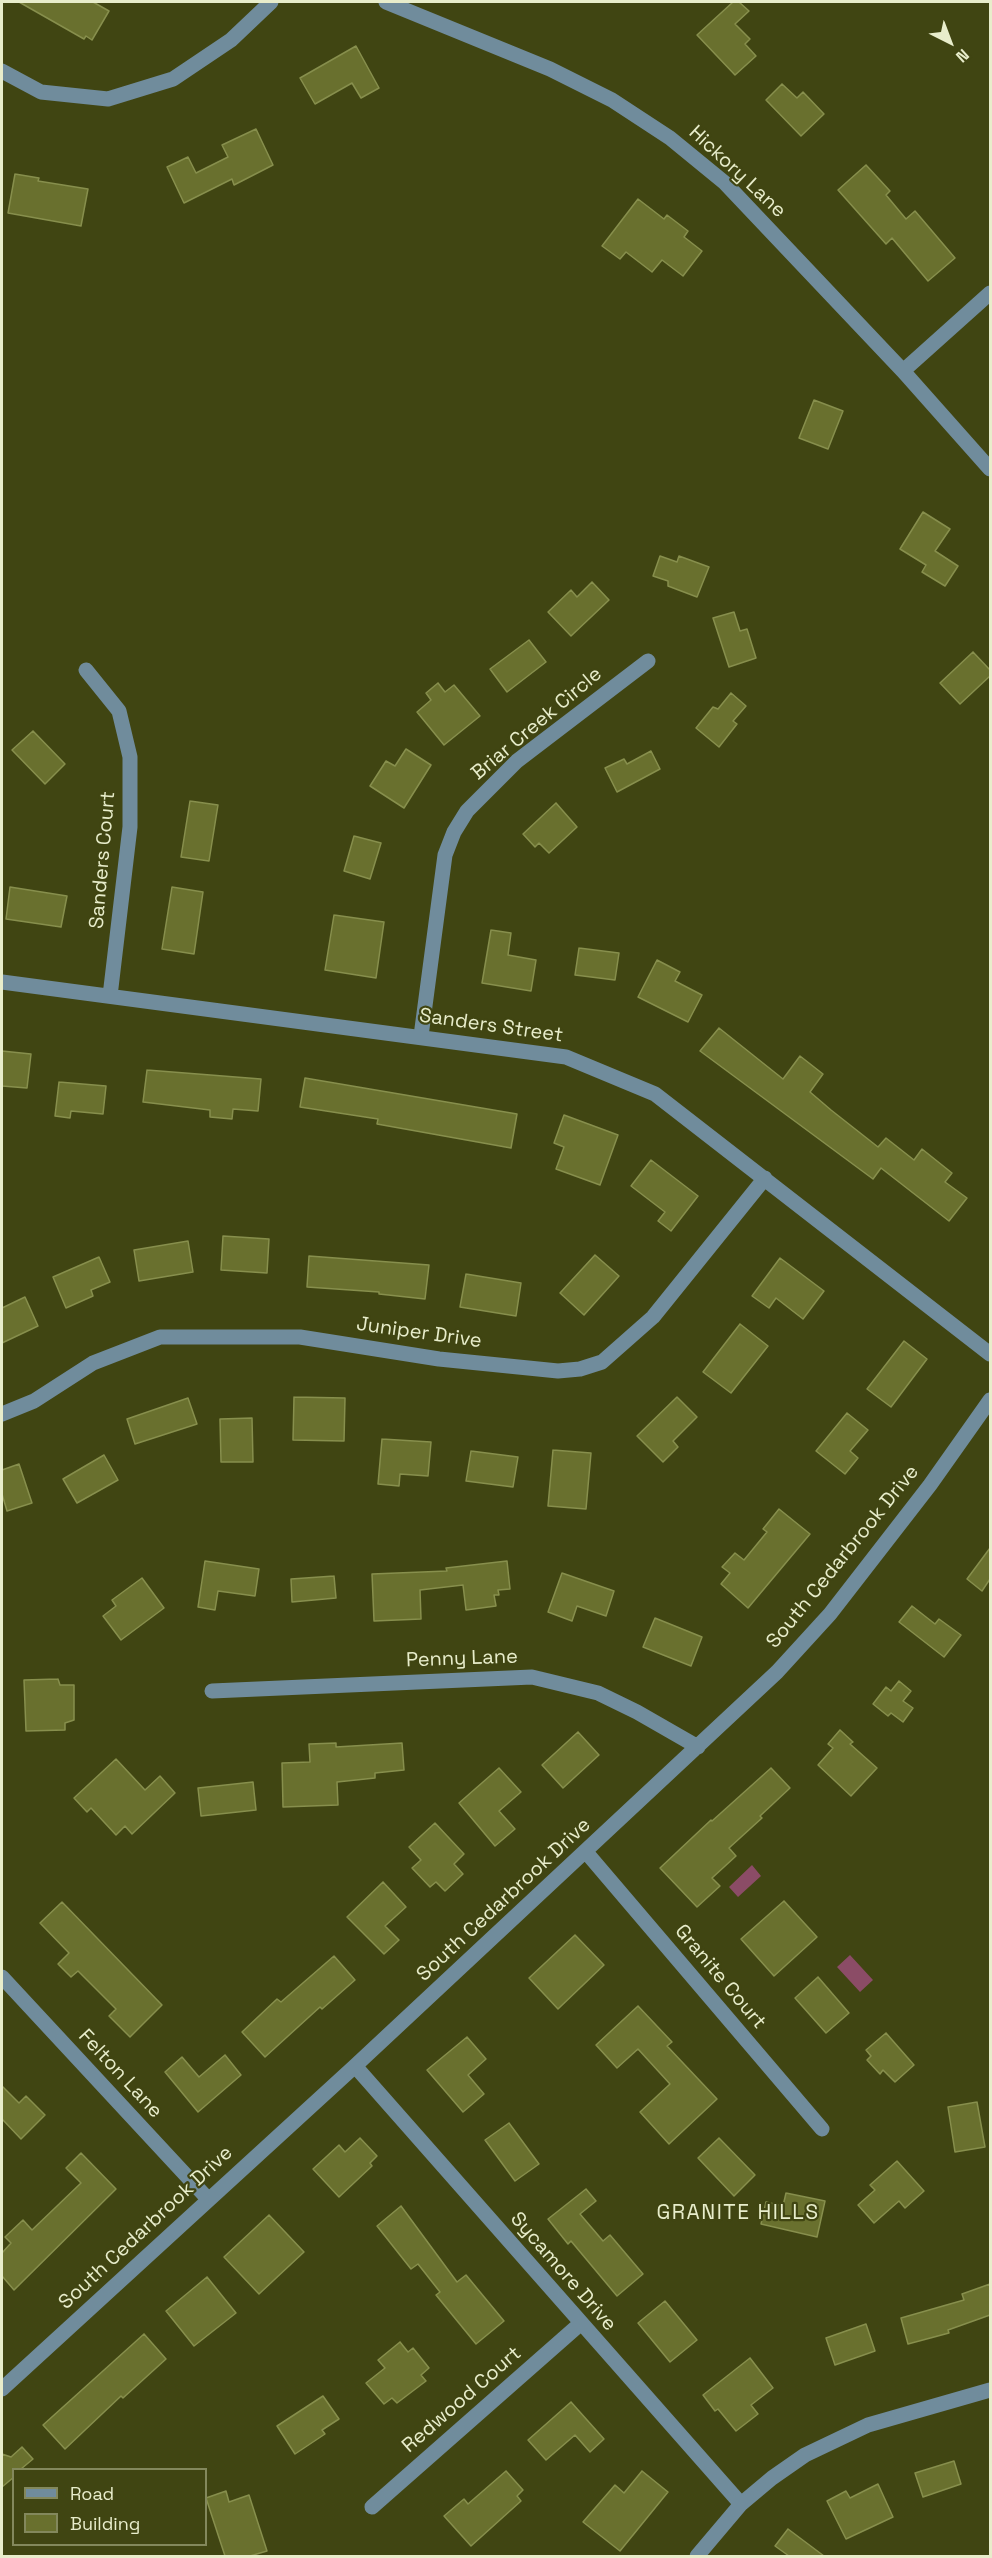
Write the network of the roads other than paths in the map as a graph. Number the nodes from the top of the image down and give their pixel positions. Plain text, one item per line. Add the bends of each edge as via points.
1 (271, 2) edge
2 (386, 2) edge
3 (2, 71) edge
4 (990, 293) edge
5 (903, 371) junction
6 (990, 468) edge
7 (648, 660) dead end
8 (86, 670) dead end
9 (2, 982) edge
10 (110, 996) junction
11 (421, 1036) junction
12 (765, 1178) junction
13 (990, 1354) edge
14 (990, 1400) edge
15 (2, 1414) edge
16 (212, 1691) dead end
17 (698, 1747) junction
18 (586, 1852) junction
19 (2, 1977) edge
20 (355, 2066) junction
21 (822, 2129) dead end
22 (208, 2199) junction
23 (580, 2324) junction
24 (2, 2389) edge
25 (990, 2390) edge
26 (741, 2504) junction
27 (372, 2507) dead end
28 (697, 2556) edge

1 - 3 street via 231,40 173,79 108,99 41,92
2 - 5 street, Hickory Lane via 550,69 612,100 670,138 725,183
4 - 5 street
5 - 6 street, Hickory Lane
7 - 11 street, Briar Creek Circle via 518,761 467,811 454,832 446,855
8 - 10 street, Sanders Court via 119,711 130,758 130,827
9 - 10 street, Sanders Street
10 - 11 street, Sanders Street
11 - 12 street, Sanders Street via 566,1057 655,1094
12 - 13 street, Sanders Street
12 - 15 street, Juniper Drive via 653,1317 602,1362 580,1369 558,1371 439,1359 300,1337 160,1337 93,1363 34,1401
14 - 17 street, South Cedarbrook Drive via 830,1614 777,1672
16 - 17 street, Penny Lane via 532,1677 598,1693
17 - 18 street, South Cedarbrook Drive
18 - 20 street, South Cedarbrook Drive
18 - 21 street, Granite Court
19 - 22 street, Felton Lane
20 - 22 street, South Cedarbrook Drive
20 - 23 street, Sycamore Drive
22 - 24 street, South Cedarbrook Drive
23 - 26 street, Sycamore Drive
23 - 27 street, Redwood Court
25 - 26 street via 868,2425 805,2455
26 - 28 street

